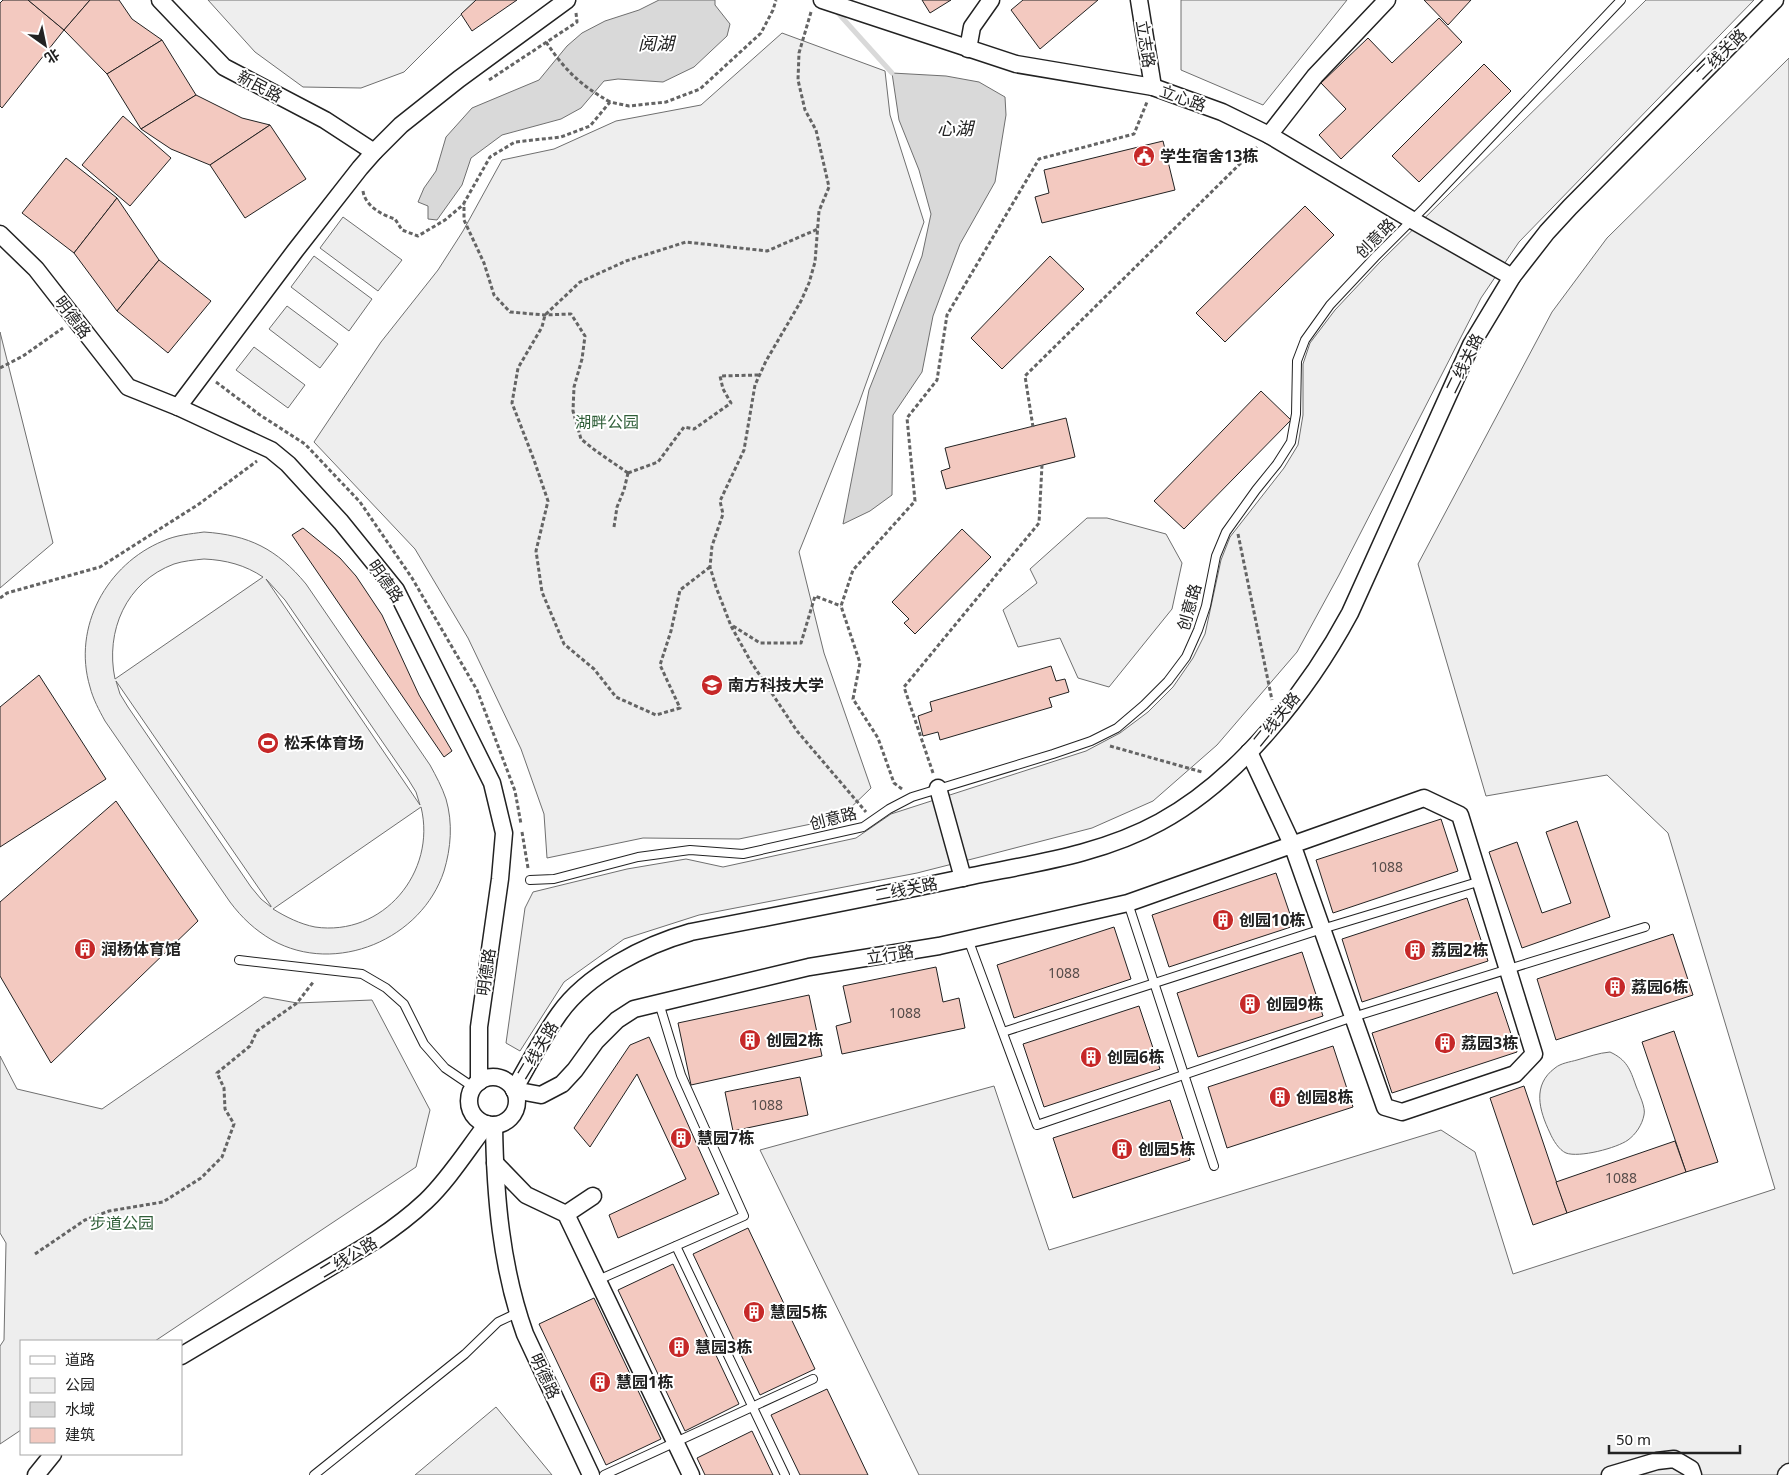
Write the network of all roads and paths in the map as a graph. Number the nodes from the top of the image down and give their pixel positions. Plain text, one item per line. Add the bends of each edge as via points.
1 (160, 0) edge
2 (776, 0) edge
3 (991, 0) edge
4 (1140, 0) edge
5 (1387, 0) edge
6 (1621, 0) edge
7 (1775, 0) edge
8 (571, 4) edge
9 (827, 4) edge
10 (546, 42) junction
11 (968, 48) junction
12 (486, 82) dead end
13 (1153, 87) junction
14 (610, 102) junction
15 (1269, 135) junction
16 (374, 152) junction
17 (360, 168) junction
18 (464, 203) junction
19 (1412, 220) junction
20 (818, 229) junction
21 (0, 234) edge
22 (1512, 277) junction
23 (545, 315) junction
24 (76, 320) junction
25 (0, 368) edge
26 (760, 375) junction
27 (178, 407) junction
28 (1033, 426) dead end
29 (271, 450) junction
30 (1042, 465) dead end
31 (628, 473) junction
32 (1235, 519) junction
33 (614, 528) dead end
34 (710, 567) junction
35 (0, 598) edge
36 (841, 606) junction
37 (732, 626) junction
38 (1277, 720) junction
39 (1091, 741) junction
40 (1250, 752) junction
41 (1222, 778) junction
42 (938, 788) junction
43 (912, 797) junction
44 (876, 818) junction
45 (1292, 844) junction
46 (963, 878) junction
47 (530, 880) dead end
48 (1481, 881) junction
49 (1128, 903) junction
50 (1644, 927) dead end
51 (1322, 929) junction
52 (968, 939) junction
53 (239, 960) dead end
54 (322, 969) junction
55 (1508, 969) junction
56 (1154, 982) junction
57 (659, 1003) junction
58 (1353, 1017) junction
59 (1003, 1032) junction
60 (1184, 1074) junction
61 (476, 1085) junction
62 (514, 1090) junction
63 (490, 1125) junction
64 (495, 1163) junction
65 (1214, 1166) dead end
66 (593, 1196) dead end
67 (566, 1214) junction
68 (676, 1246) junction
69 (36, 1254) dead end
70 (598, 1280) junction
71 (517, 1313) junction
72 (182, 1355) edge
73 (813, 1379) dead end
74 (752, 1407) junction
75 (674, 1443) junction
76 (52, 1455) edge
77 (1789, 1472) edge
78 (36, 1475) edge
79 (314, 1475) edge
80 (591, 1475) edge
81 (604, 1475) edge
82 (691, 1475) edge
83 (785, 1475) edge
84 (1610, 1475) edge
85 (1693, 1475) edge
86 (1786, 1475) edge

1 - 16 street, 新民路 via 224,66 325,120
2 - 14 path via 761,33 700,89 666,102 629,106
3 - 11 street via 972,27
4 - 13 street, 立志路
5 - 15 street via 1315,76
6 - 19 lane, 创意路
7 - 22 street, 二线关路 via 1570,207
8 - 10 path via 577,22
8 - 16 street via 459,79
9 - 11 street, 立心路
9 - 20 path via 799,54 800,96 816,130 830,187 820,211
10 - 12 path
10 - 14 path via 580,83
11 - 13 street, 立心路 via 1016,64
13 - 15 street, 立心路 via 1222,112
13 - 36 path via 1134,134 1039,159 946,315 937,380 907,418 915,501 853,570
14 - 18 path via 590,126 561,137 515,142 490,157
15 - 19 street, 立心路
15 - 28 path via 1025,376
16 - 17 street
17 - 18 path via 368,174 362,187 369,203 383,215 395,219 402,230 418,236 445,220
17 - 27 street
18 - 23 path via 464,220 484,263 494,295 510,312
19 - 22 street, 立心路
19 - 32 lane, 创意路 via 1330,305 1304,340 1297,361 1296,414 1291,442
20 - 23 path via 767,251 686,242 626,261 580,282
20 - 26 path via 809,283
21 - 24 street, 明德路 via 36,269
22 - 38 street, 二线关路 via 1459,369 1350,613 1323,659
23 - 31 path via 571,314 585,336 573,403 581,439
23 - 34 path via 542,327 518,368 512,403 548,501 536,551 542,592 564,644 594,669 616,697 656,715 680,708 660,665 680,590
24 - 25 path
24 - 27 street, 明德路 via 128,387
26 - 31 path via 720,376 731,403 694,429 684,427 658,462
26 - 34 path via 755,385 744,450 720,501 723,514 712,546
27 - 29 street, 明德路
29 - 35 path via 199,504 100,567
29 - 61 street, 明德路 via 341,522 396,590 492,783 504,833 479,1026
30 - 42 path via 1038,523 904,687
31 - 33 path
32 - 38 path
32 - 39 lane, 创意路 via 1216,556 1206,606 1186,656 1168,681 1144,705 1117,728
34 - 37 path
36 - 37 path via 815,596 801,643 760,643
36 - 43 path via 860,663 853,699 878,738 894,783
37 - 44 path via 751,662 797,731 864,810
38 - 40 street, 二线关路
39 - 41 path
39 - 42 lane, 创意路
40 - 41 street, 二线关路
40 - 45 street
41 - 46 street, 二线关路 via 1177,813 1132,837 1079,854
42 - 43 lane, 创意路
42 - 46 street
43 - 44 lane, 创意路
44 - 47 lane, 创意路 via 863,827 743,854 690,850 638,858 554,879
45 - 48 street, 立行路 via 1424,798 1460,815
45 - 49 street, 立行路
45 - 51 street
46 - 62 street, 二线关路 via 691,932 642,950 599,976 566,1004
48 - 51 lane
48 - 55 street, 立行路
49 - 52 street, 立行路
49 - 56 lane
50 - 55 lane
51 - 56 lane
51 - 58 street
52 - 57 street, 立行路 via 810,967
52 - 59 lane
53 - 54 lane
54 - 61 lane via 362,974 386,988 404,1004 424,1044 445,1068
54 - 69 path via 297,1003 257,1031 250,1046 217,1072 224,1088 225,1109 234,1124 222,1157 201,1178 163,1202 109,1211 85,1220
55 - 58 lane
55 - 58 street, 立行路 via 1534,1054 1515,1074 1402,1112 1385,1107
56 - 59 lane
56 - 60 lane
57 - 62 street, 立行路 via 634,1008 617,1020 562,1084 540,1095
57 - 68 lane via 681,1075 744,1216
58 - 60 lane
59 - 60 lane via 1037,1125
60 - 65 lane
61 - 62 street via 485,1079 499,1078
61 - 63 street via 470,1094 470,1110 480,1121
62 - 63 street via 516,1107 513,1114 508,1120
63 - 64 street, 明德路
63 - 72 street, 二线公路 via 427,1200 401,1223
64 - 67 street via 526,1195
64 - 71 street, 明德路 via 496,1193
66 - 67 street
67 - 70 street
68 - 70 lane
68 - 74 lane
70 - 75 street
71 - 79 lane via 498,1322 465,1354
71 - 80 street, 明德路
73 - 74 lane
74 - 75 lane
74 - 83 lane
75 - 81 lane
75 - 82 street
76 - 78 street
77 - 86 street
84 - 85 street via 1674,1459 1691,1469

